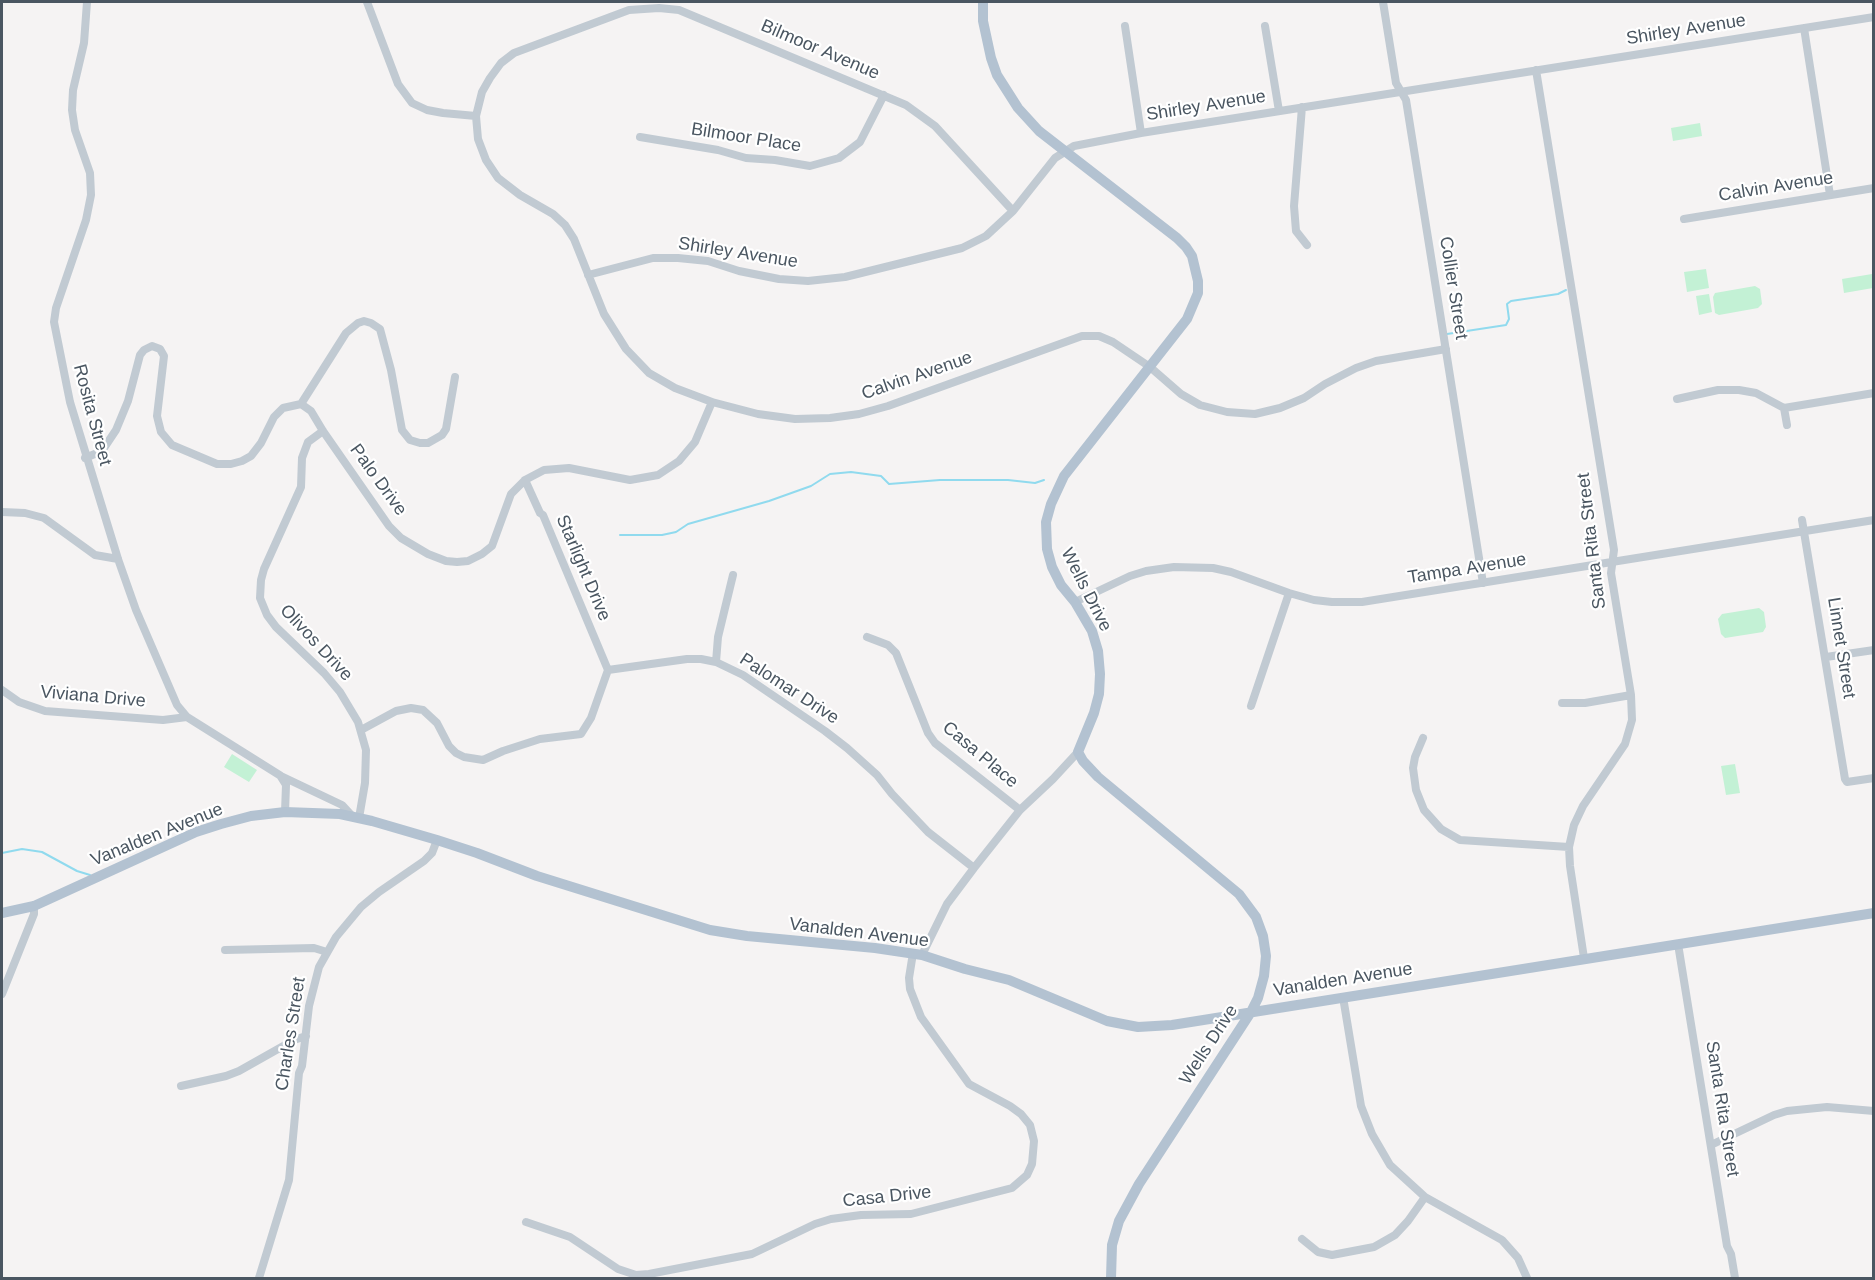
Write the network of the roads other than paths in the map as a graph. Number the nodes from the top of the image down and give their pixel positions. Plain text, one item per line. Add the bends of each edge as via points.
1 (87, 2) edge
2 (366, 2) edge
3 (983, 2) edge
4 (1383, 2) edge
5 (645, 5) edge
6 (1874, 17) edge
7 (1125, 26) dead end
8 (1265, 26) dead end
9 (1804, 28) junction
10 (1536, 70) junction
11 (1402, 91) junction
12 (884, 95) junction
13 (1302, 107) junction
14 (1279, 111) junction
15 (476, 116) junction
16 (1141, 133) junction
17 (640, 137) dead end
18 (1066, 151) junction
19 (1874, 188) edge
20 (1830, 195) junction
21 (1013, 211) junction
22 (1684, 219) dead end
23 (1307, 245) dead end
24 (588, 275) junction
25 (1446, 349) junction
26 (1150, 367) junction
27 (455, 377) dead end
28 (1874, 393) edge
29 (1677, 399) dead end
30 (712, 402) junction
31 (302, 404) junction
32 (1784, 408) junction
33 (1787, 425) dead end
34 (323, 431) junction
35 (85, 458) junction
36 (525, 480) junction
37 (2, 512) edge
38 (1802, 520) dead end
39 (1874, 520) edge
40 (1804, 531) junction
41 (118, 559) junction
42 (1613, 561) junction
43 (733, 575) dead end
44 (1483, 583) junction
45 (1289, 593) junction
46 (1075, 602) junction
47 (867, 637) dead end
48 (1874, 650) edge
49 (1826, 657) junction
50 (716, 662) junction
51 (608, 670) junction
52 (2, 690) edge
53 (1630, 695) junction
54 (1562, 703) dead end
55 (1251, 706) dead end
56 (187, 717) junction
57 (361, 730) junction
58 (1423, 738) dead end
59 (1078, 752) junction
60 (281, 776) junction
61 (1874, 778) edge
62 (1020, 810) junction
63 (285, 812) junction
64 (356, 818) junction
65 (437, 840) junction
66 (1569, 847) junction
67 (974, 868) junction
68 (34, 906) junction
69 (2, 913) edge
70 (1874, 913) edge
71 (1678, 944) junction
72 (225, 950) dead end
73 (327, 952) junction
74 (918, 954) junction
75 (1584, 958) junction
76 (2, 994) edge
77 (1343, 997) junction
78 (1251, 1012) junction
79 (306, 1036) junction
80 (182, 1086) dead end
81 (1874, 1112) edge
82 (1711, 1145) junction
83 (1425, 1197) junction
84 (526, 1222) dead end
85 (1302, 1239) dead end
86 (259, 1278) edge
87 (1111, 1278) edge
88 (1527, 1278) edge
89 (1735, 1278) edge

1 - 35 street, Rosita Street via 72,110 90,173 91,195 54,322
2 - 15 street via 398,84 412,103 427,110
3 - 18 main road, Wells Drive via 986,42 997,75 1018,108
4 - 11 street, Collier Street via 1396,83
5 - 12 street, Bilmoor Avenue via 696,15
5 - 15 street, Bilmoor Avenue via 514,53 490,78
6 - 9 street, Shirley Avenue
7 - 16 street
8 - 14 street
9 - 10 street, Shirley Avenue
9 - 20 street
10 - 11 street, Shirley Avenue
10 - 42 street, Santa Rita Street
11 - 13 street, Shirley Avenue
11 - 25 street, Collier Street
12 - 17 street, Bilmoor Place via 860,142 839,158 810,166
12 - 21 street, Bilmoor Avenue via 935,126
13 - 14 street, Shirley Avenue
13 - 23 street via 1294,206 1296,231
14 - 16 street, Shirley Avenue
15 - 24 street, Calvin Avenue via 478,140 498,178 565,225
16 - 18 street, Shirley Avenue
18 - 21 street, Shirley Avenue via 1055,158
18 - 26 main road, Wells Drive via 1177,238 1196,267 1198,293 1192,310
19 - 20 street, Calvin Avenue
20 - 22 street, Calvin Avenue
21 - 24 street, Shirley Avenue via 986,236 962,248 845,277 779,279 708,261 678,258 653,258
24 - 30 street, Calvin Avenue via 604,314 626,350 649,373
25 - 26 street, Calvin Avenue via 1376,361 1304,398 1255,414 1200,405
25 - 44 street, Collier Street
26 - 30 street, Calvin Avenue via 1113,342 1099,336 1082,336 859,414 795,419
26 - 46 main road, Wells Drive via 1064,476 1051,504 1046,522 1047,549 1060,585
27 - 31 street via 442,435 428,443 411,440 402,430 380,329 364,321 346,333
28 - 32 street
29 - 32 street via 1718,390 1739,390 1756,393
30 - 36 street via 695,442 679,461 658,475 630,480 557,468
31 - 34 street, Palo Drive
31 - 35 street via 283,408 274,417 251,456 231,464 217,464 172,445 161,432 157,416 164,356 152,346 140,355 116,430 102,451
32 - 33 street
34 - 36 street, Palo Drive via 389,526 401,538 446,561 468,561 492,546 511,494
34 - 57 street, Olivos Drive via 308,442 302,458 301,488 264,569 260,598 276,627 340,692
35 - 41 street, Rosita Street
36 - 51 street, Starlight Drive
37 - 41 street via 44,518 95,555
38 - 40 street, Linnet Street
39 - 40 street, Tampa Avenue
40 - 42 street, Tampa Avenue
40 - 49 street, Linnet Street
41 - 56 street, Rosita Street via 177,705
42 - 44 street, Tampa Avenue
42 - 53 street, Santa Rita Street via 1611,573
43 - 50 street
44 - 45 street, Tampa Avenue via 1362,602 1332,602
45 - 46 street, Tampa Avenue via 1231,572 1174,567 1130,576
45 - 55 street
46 - 59 main road, Wells Drive via 1092,631 1100,674 1094,713
47 - 62 street, Casa Place via 888,645 896,654 935,743
48 - 49 street
49 - 61 street, Linnet Street via 1846,782
50 - 51 street, Palomar Drive via 687,659
50 - 67 street, Palomar Drive via 744,675 847,748 928,832
51 - 57 street via 581,734 540,739 483,760 456,753 437,723 423,710 396,711
52 - 56 street, Viviana Drive via 45,711 163,720
53 - 54 street
53 - 66 street, Santa Rita Street via 1632,720 1625,744 1583,806
56 - 60 street, Rosita Street
57 - 64 street, Olivos Drive via 366,750 365,783
58 - 66 street via 1414,757 1416,789 1424,810 1441,829 1460,840
59 - 62 street, Casa Drive
59 - 78 main road, Wells Drive via 1098,777 1239,894 1256,917 1266,956 1264,976
60 - 63 street via 286,786
60 - 64 street, Rosita Street via 342,805
62 - 67 street, Casa Drive
63 - 64 main road, Vanalden Avenue
63 - 68 main road, Vanalden Avenue via 251,816 196,832
64 - 65 main road, Vanalden Avenue
65 - 73 street, Charles Street via 424,861 361,907
65 - 74 main road, Vanalden Avenue via 710,930
66 - 75 street, Santa Rita Street
67 - 74 street, Casa Drive
68 - 69 main road, Vanalden Avenue
68 - 76 street
70 - 71 main road, Vanalden Avenue
71 - 75 main road, Vanalden Avenue
71 - 82 street, Santa Rita Street
72 - 73 street via 314,948
73 - 79 street, Charles Street via 313,988
74 - 78 main road, Vanalden Avenue via 1009,980 1107,1021 1138,1027
74 - 84 street, Casa Drive via 909,978 921,1017 969,1084 1010,1106 1030,1125 1034,1141 1032,1164 1027,1175 1012,1188 911,1214 831,1219 752,1254 636,1275 618,1269 570,1237
75 - 77 main road, Vanalden Avenue
77 - 78 main road, Vanalden Avenue
77 - 83 street via 1361,1106 1372,1134 1390,1164
78 - 87 main road, Wells Drive via 1119,1221 1112,1245
79 - 80 street via 239,1071
79 - 86 street, Charles Street via 289,1180
81 - 82 street via 1827,1107 1787,1111
82 - 89 street, Santa Rita Street
83 - 85 street via 1395,1235 1374,1247 1332,1255 1318,1252
83 - 88 street via 1502,1240 1518,1258

